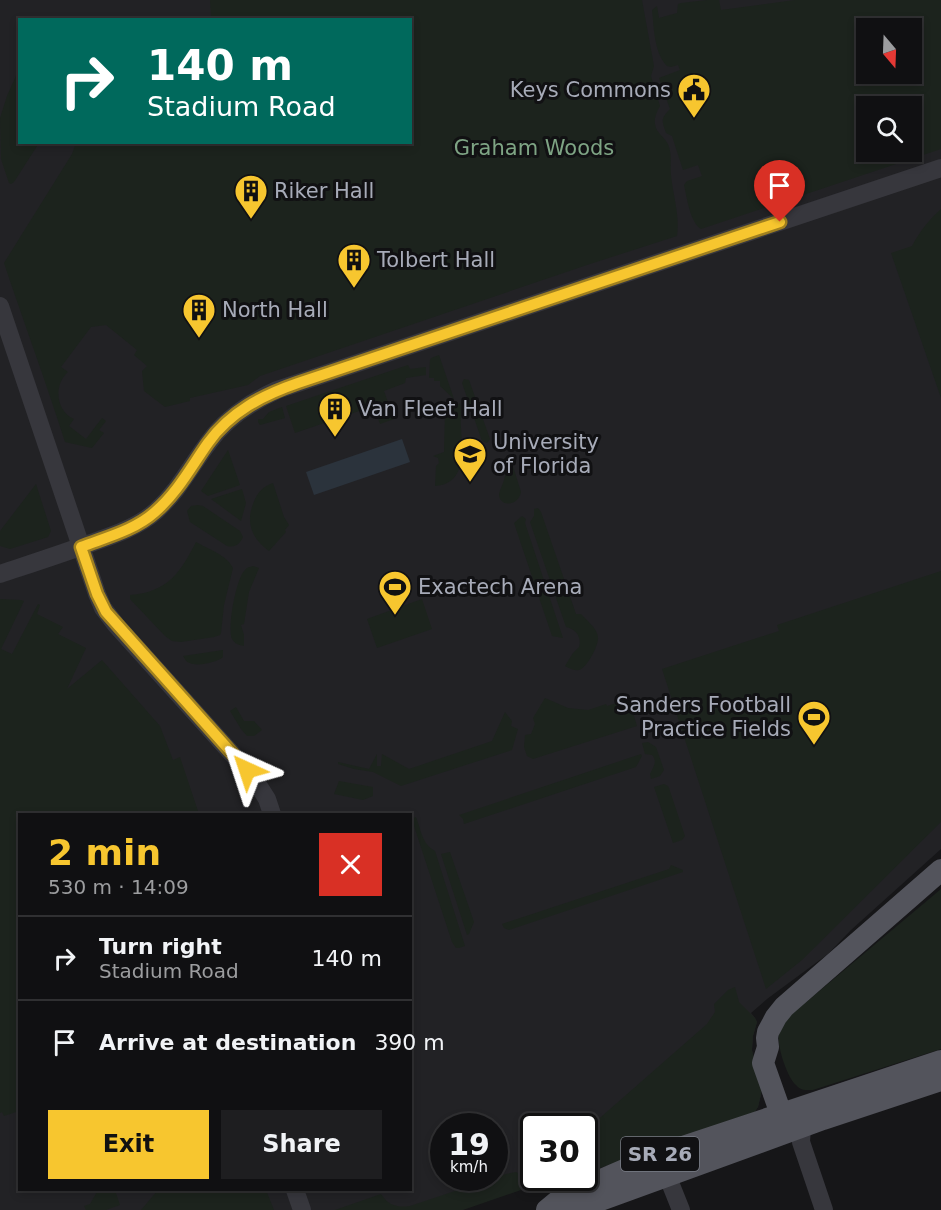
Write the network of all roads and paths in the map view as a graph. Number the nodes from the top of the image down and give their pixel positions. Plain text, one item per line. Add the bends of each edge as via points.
1 (941, 168) edge
2 (0, 306) edge
3 (81, 547) junction
4 (0, 574) edge
5 (272, 813) edge
6 (941, 870) edge
7 (941, 1060) edge
8 (941, 1080) edge
9 (793, 1125) junction
10 (668, 1175) junction
11 (295, 1191) edge
12 (302, 1210) edge
13 (547, 1210) edge
14 (573, 1210) edge
15 (681, 1210) edge
16 (824, 1210) edge

1 - 3 street via 277,390 252,403 222,427 177,489 155,512 137,525
2 - 3 street
3 - 4 street
3 - 5 street via 106,612 253,777
6 - 9 main road via 780,1012 768,1032 768,1047 776,1058
7 - 9 main road, SR 26
8 - 9 main road, SR 26
9 - 10 main road, SR 26
9 - 13 main road, SR 26 via 659,1155 564,1196
9 - 16 street
10 - 14 main road, SR 26
10 - 15 street
11 - 12 street

